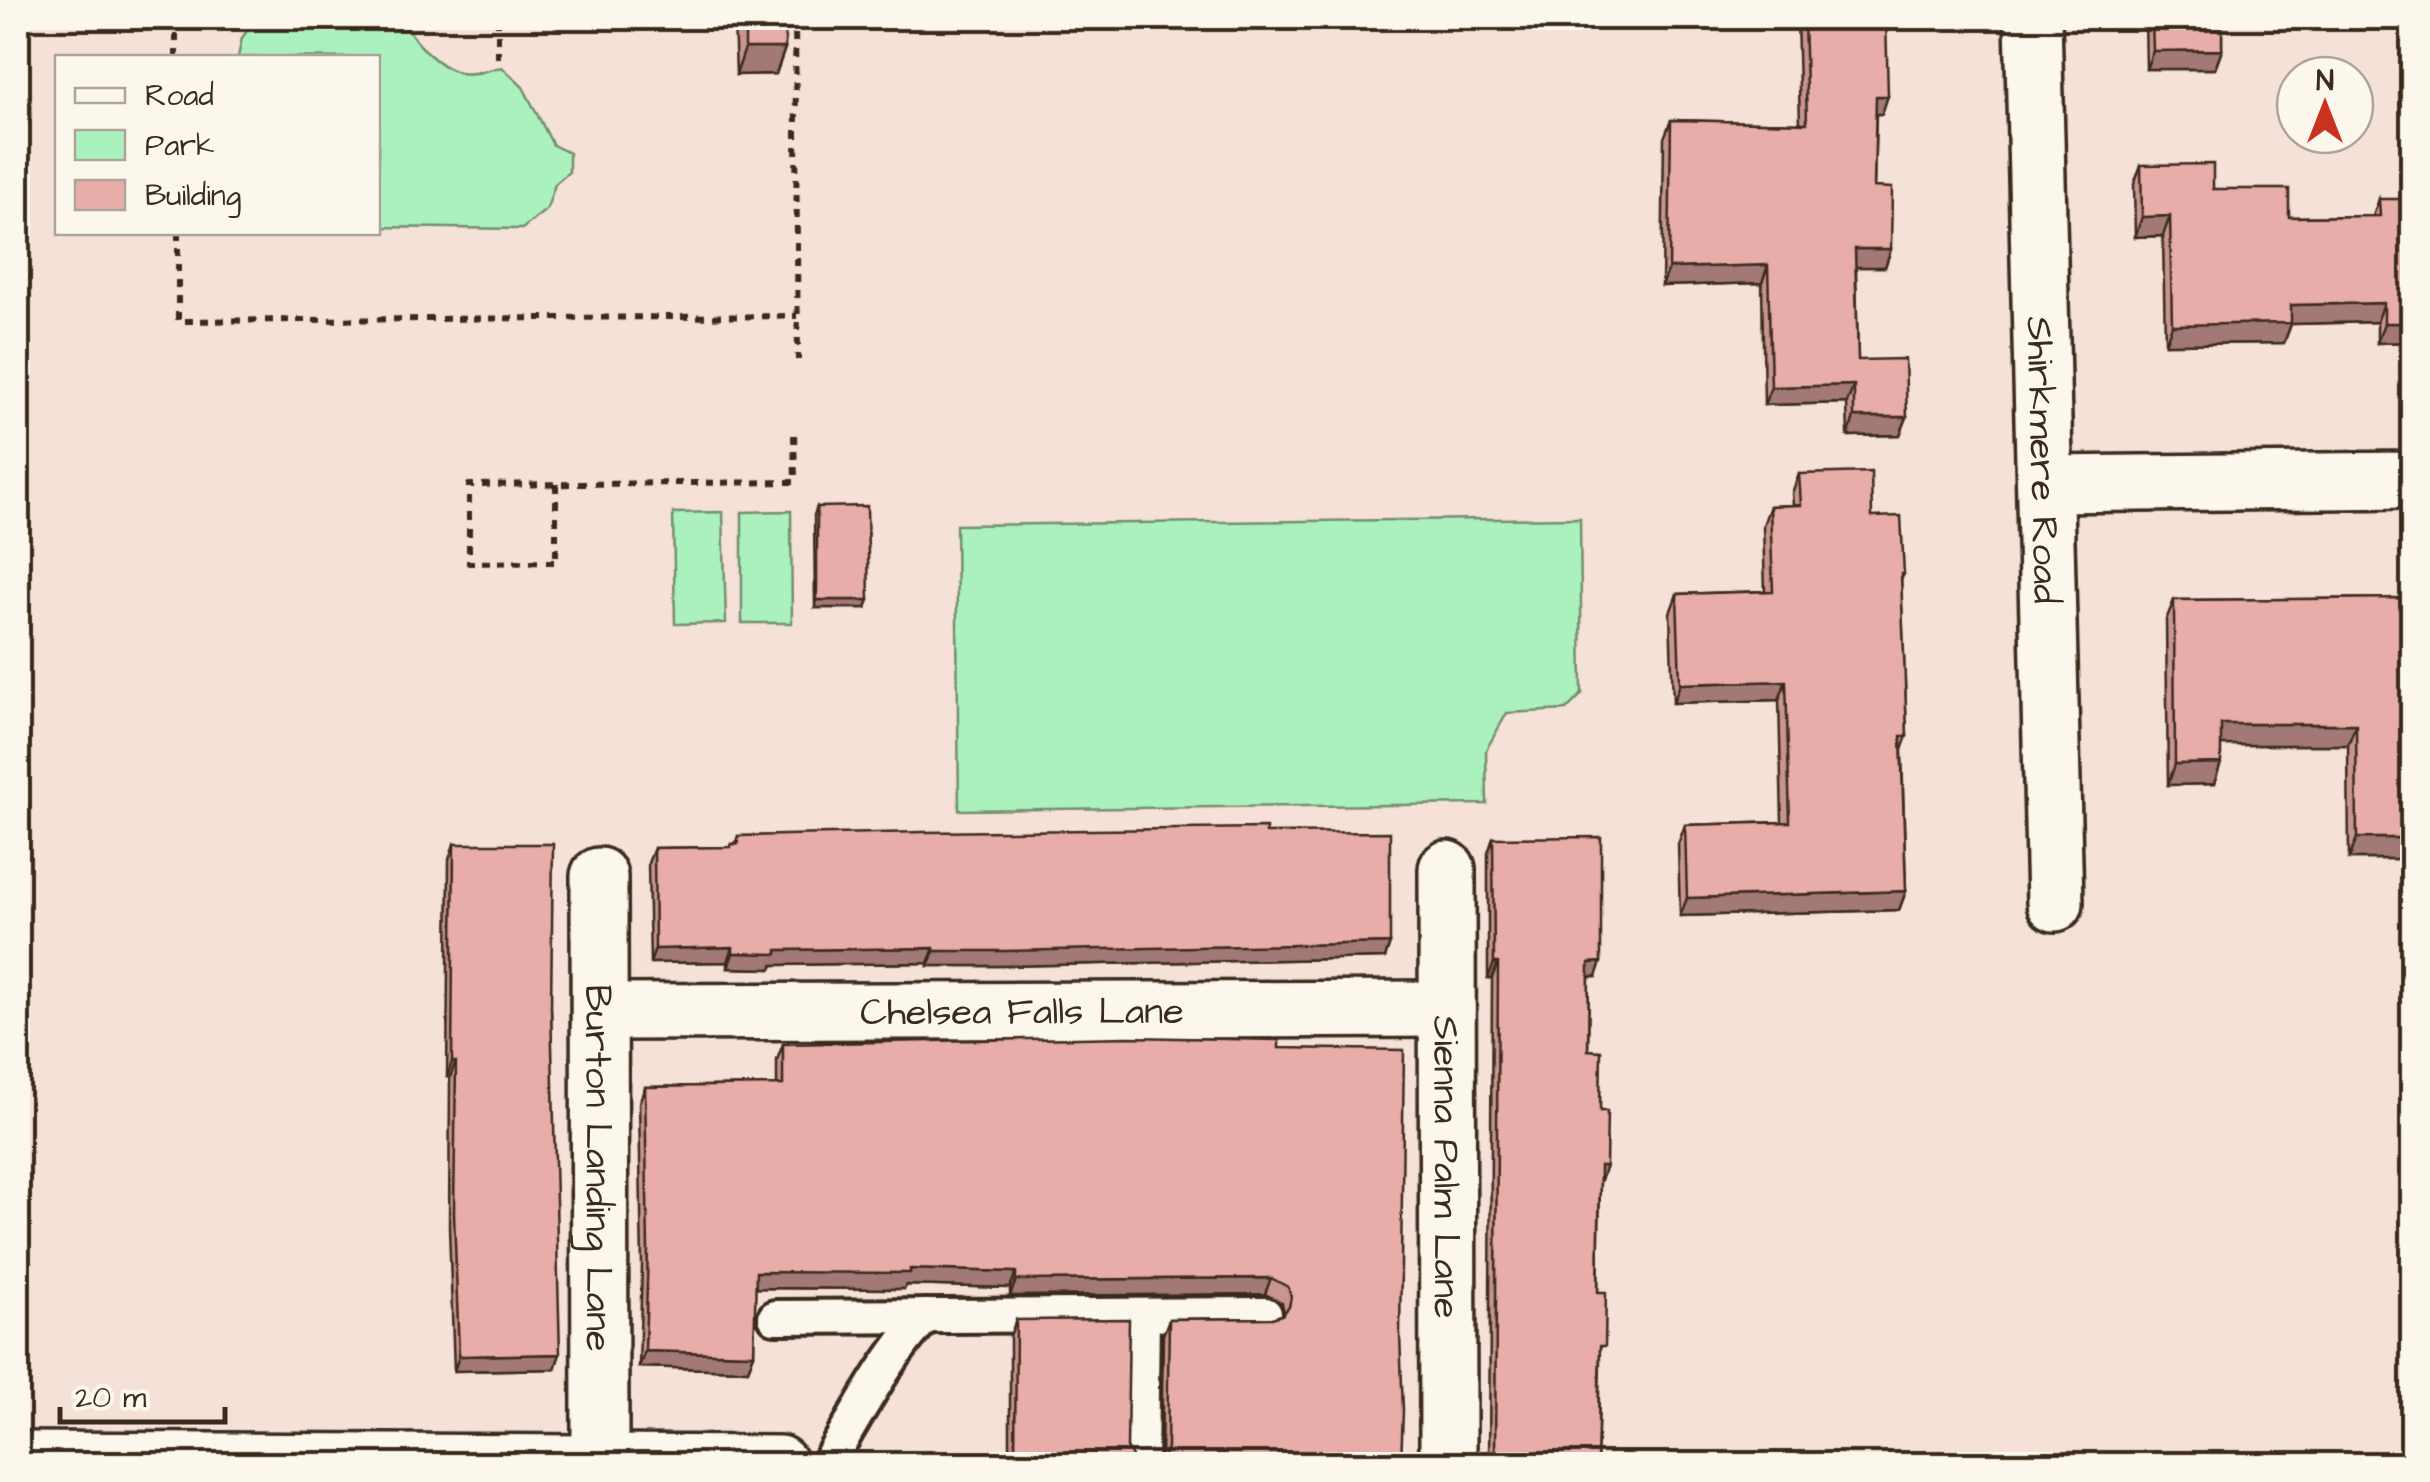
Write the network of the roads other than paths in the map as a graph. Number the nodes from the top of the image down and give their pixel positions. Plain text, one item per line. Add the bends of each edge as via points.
1 (2033, 18) edge
2 (2412, 480) edge
3 (2047, 484) junction
4 (1447, 869) dead end
5 (599, 876) dead end
6 (2055, 903) dead end
7 (1447, 1010) junction
8 (600, 1012) junction
9 (1264, 1314) edge
10 (1144, 1315) junction
11 (775, 1316) dead end
12 (926, 1316) junction
13 (18, 1460) edge
14 (600, 1461) junction
15 (187, 1462) edge
16 (446, 1463) edge
17 (699, 1463) edge
18 (779, 1464) edge
19 (827, 1464) edge
20 (1141, 1464) edge
21 (1448, 1464) edge

1 - 3 street, Shirkmere Road
2 - 3 street
3 - 6 street, Shirkmere Road
4 - 7 street, Sienna Palm Lane
5 - 8 street, Burton Landing Lane
7 - 8 street, Chelsea Falls Lane
7 - 21 street, Sienna Palm Lane
8 - 14 street, Burton Landing Lane
9 - 10 lane
10 - 12 lane
10 - 20 lane
11 - 12 lane
12 - 19 lane via 904,1339
13 - 15 street
14 - 16 street
14 - 17 street
15 - 16 street
17 - 18 street

